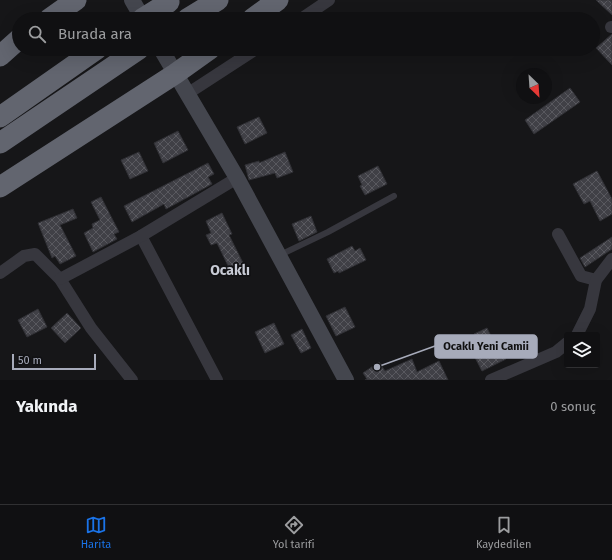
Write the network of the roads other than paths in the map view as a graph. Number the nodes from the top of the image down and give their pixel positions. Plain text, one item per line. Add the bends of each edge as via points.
1 (76, 0) edge
2 (132, 0) edge
3 (218, 0) edge
4 (278, 0) edge
5 (329, 0) edge
6 (171, 1) edge
7 (59, 12) edge
8 (138, 12) edge
9 (153, 12) edge
10 (198, 12) edge
11 (262, 12) edge
12 (311, 12) edge
13 (12, 45) edge
14 (0, 56) edge
15 (87, 56) edge
16 (128, 56) edge
17 (165, 56) edge
18 (200, 56) edge
19 (245, 56) edge
20 (175, 74) junction
21 (188, 94) junction
22 (0, 117) edge
23 (0, 143) edge
24 (237, 178) junction
25 (0, 187) edge
26 (394, 196) dead end
27 (558, 234) dead end
28 (140, 236) junction
29 (280, 256) junction
30 (612, 258) edge
31 (0, 273) edge
32 (60, 279) junction
33 (596, 280) junction
34 (578, 332) edge
35 (564, 345) edge
36 (132, 380) edge
37 (217, 380) edge
38 (346, 380) edge
39 (491, 380) edge

1 - 7 highway
2 - 8 main road
3 - 10 highway
4 - 11 highway
5 - 12 street
6 - 9 highway, bridge
13 - 14 highway
15 - 22 highway
16 - 23 highway
17 - 20 main road
18 - 20 highway
19 - 21 street
20 - 21 main road
20 - 25 highway
21 - 24 main road
24 - 28 street
24 - 29 main road
26 - 29 lane
27 - 33 street via 581,276
28 - 32 street
28 - 37 street
29 - 38 main road
30 - 33 street
31 - 32 street via 24,256 35,254
32 - 36 street via 91,328
33 - 34 street via 590,309
35 - 39 street via 556,352

